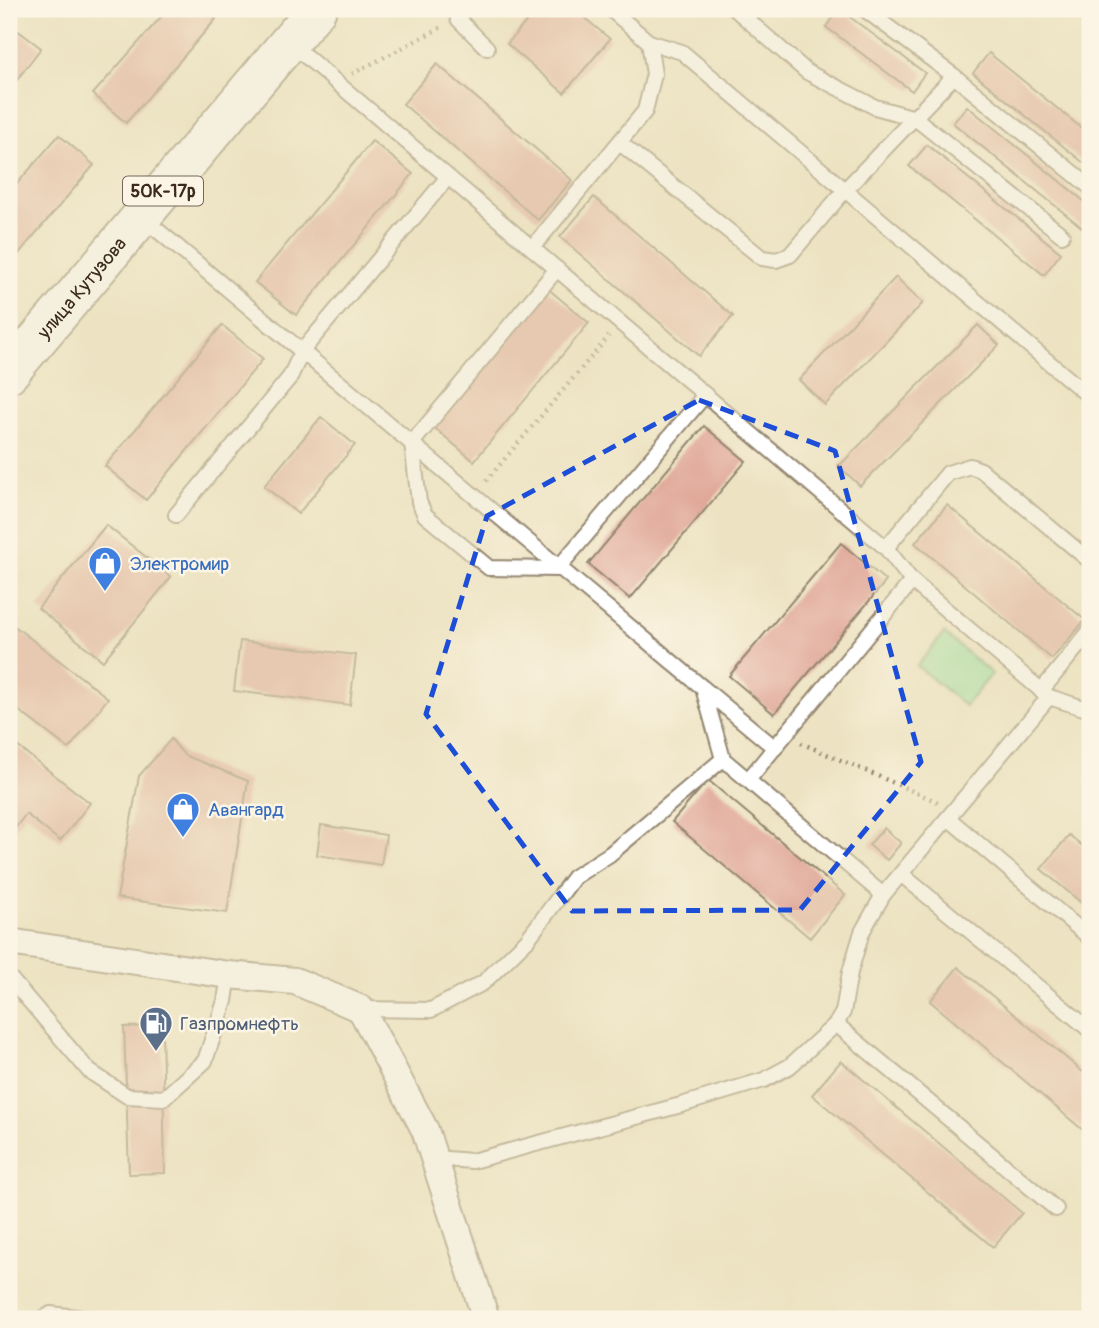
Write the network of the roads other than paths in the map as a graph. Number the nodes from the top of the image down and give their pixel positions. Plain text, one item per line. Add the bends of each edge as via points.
1 (317, 9) edge
2 (610, 9) edge
3 (736, 9) edge
4 (864, 9) edge
5 (461, 14) edge
6 (289, 43) junction
7 (649, 43) junction
8 (487, 48) dead end
9 (954, 76) junction
10 (915, 118) junction
11 (620, 143) junction
12 (448, 177) junction
13 (1090, 187) edge
14 (845, 190) junction
15 (142, 216) junction
16 (1062, 235) dead end
17 (531, 248) junction
18 (557, 270) junction
19 (302, 351) junction
20 (9, 373) edge
21 (705, 395) junction
22 (1090, 397) edge
23 (412, 443) junction
24 (176, 515) dead end
25 (886, 548) junction
26 (1090, 561) edge
27 (560, 568) junction
28 (912, 581) junction
29 (1090, 631) edge
30 (704, 688) junction
31 (1045, 694) junction
32 (1090, 710) edge
33 (775, 748) junction
34 (723, 759) junction
35 (748, 780) junction
36 (951, 814) junction
37 (901, 874) junction
38 (883, 895) junction
39 (1090, 938) edge
40 (9, 942) edge
41 (229, 975) junction
42 (9, 977) edge
43 (361, 1009) junction
44 (836, 1024) junction
45 (1090, 1030) edge
46 (434, 1158) junction
47 (1056, 1209) dead end
48 (43, 1319) edge
49 (93, 1319) edge
50 (486, 1319) edge

1 - 6 main road, улица Кутузова / 50К-17р
2 - 7 lane
3 - 10 lane via 807,72 876,107
4 - 9 lane
5 - 8 lane
6 - 12 lane
6 - 15 main road, улица Кутузова / 50К-17р
7 - 11 lane via 654,74 645,111
7 - 14 lane via 682,52
9 - 10 lane
9 - 13 lane
10 - 14 lane
10 - 16 lane
11 - 14 lane via 762,258 790,255
11 - 17 lane
12 - 17 lane
12 - 19 lane
14 - 22 lane
15 - 19 lane
15 - 20 main road, улица Кутузова / 50К-17р
17 - 18 lane
18 - 21 lane
18 - 23 lane
19 - 23 lane
19 - 24 lane via 290,377
21 - 25 lane
21 - 27 lane
23 - 27 lane
23 - 27 lane via 419,502 425,515 489,568
25 - 26 lane via 948,474 970,466 981,470
25 - 28 lane
27 - 30 lane
28 - 31 lane
28 - 33 lane
29 - 31 lane
30 - 33 lane
30 - 34 lane
31 - 32 lane
31 - 36 lane
33 - 35 lane
34 - 35 lane
34 - 43 lane via 610,854 574,877 527,940 483,983 431,1010
35 - 38 lane
36 - 37 lane
36 - 39 lane
37 - 38 lane
37 - 45 lane
38 - 44 lane via 862,932 847,1002
40 - 41 street
41 - 42 lane via 205,1061 164,1098 127,1096 89,1071
41 - 43 street via 295,981
43 - 46 street via 425,1130
44 - 46 lane via 807,1054 764,1080 472,1161
44 - 47 lane
46 - 50 street
48 - 49 lane via 51,1314

